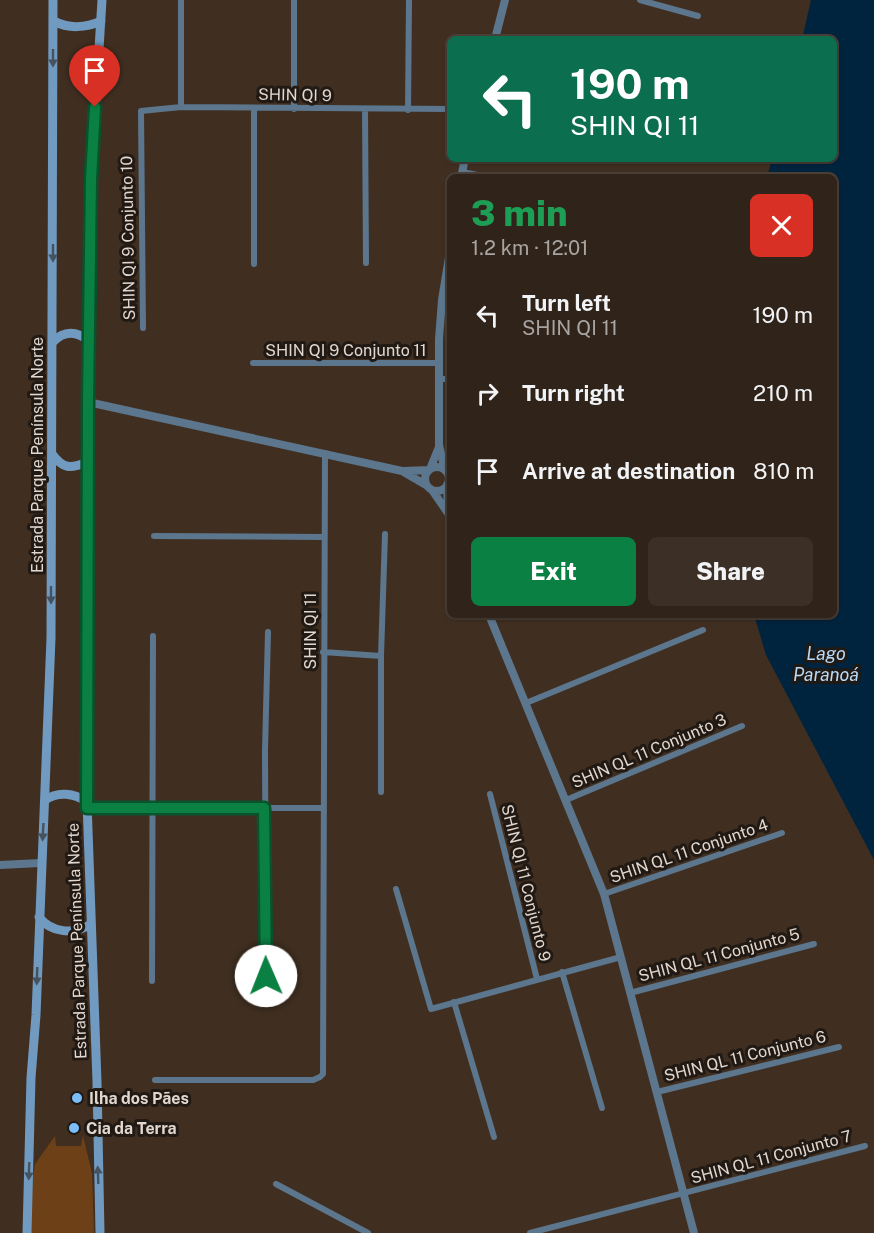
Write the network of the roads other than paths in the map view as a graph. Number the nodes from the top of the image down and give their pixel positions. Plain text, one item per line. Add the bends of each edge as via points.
1 (53, 0) edge
2 (102, 0) edge
3 (182, 0) edge
4 (294, 0) edge
5 (409, 0) edge
6 (505, 0) edge
7 (640, 0) edge
8 (698, 16) dead end
9 (54, 21) junction
10 (101, 21) junction
11 (496, 36) edge
12 (181, 107) junction
13 (254, 108) junction
14 (294, 109) junction
15 (365, 109) junction
16 (447, 109) edge
17 (408, 110) junction
18 (141, 111) joint
19 (366, 263) dead end
20 (254, 264) dead end
21 (447, 281) edge
22 (143, 328) dead end
23 (89, 341) junction
24 (53, 342) junction
25 (253, 363) dead end
26 (439, 363) junction
27 (440, 379) junction
28 (447, 380) edge
29 (88, 402) junction
30 (439, 445) junction
31 (325, 453) junction
32 (52, 454) junction
33 (88, 462) junction
34 (430, 469) junction
35 (446, 470) junction
36 (402, 471) junction
37 (447, 473) edge
38 (447, 485) edge
39 (429, 488) junction
40 (447, 510) edge
41 (385, 534) dead end
42 (154, 536) dead end
43 (323, 537) junction
44 (490, 618) edge
45 (703, 630) dead end
46 (268, 632) dead end
47 (153, 636) dead end
48 (323, 652) junction
49 (381, 656) junction
50 (526, 704) junction
51 (742, 726) dead end
52 (381, 792) dead end
53 (490, 794) dead end
54 (45, 800) junction
55 (566, 800) junction
56 (87, 805) junction
57 (264, 808) junction
58 (323, 808) junction
59 (152, 809) junction
60 (782, 833) dead end
61 (41, 863) junction
62 (0, 865) edge
63 (396, 889) dead end
64 (604, 894) junction
65 (39, 917) junction
66 (91, 924) junction
67 (814, 944) dead end
68 (621, 957) junction
69 (562, 972) junction
70 (266, 976) dead end
71 (537, 979) junction
72 (152, 981) dead end
73 (630, 993) junction
74 (454, 1002) junction
75 (839, 1047) dead end
76 (155, 1080) dead end
77 (657, 1092) junction
78 (602, 1108) dead end
79 (494, 1137) dead end
80 (865, 1146) dead end
81 (276, 1184) dead end
82 (684, 1194) junction
83 (27, 1233) edge
84 (100, 1233) edge
85 (368, 1233) edge
86 (530, 1233) edge
87 (694, 1233) edge

1 - 9 main road, Estrada Parque Península Norte
2 - 10 main road, Estrada Parque Península Norte
3 - 12 street
4 - 14 street
5 - 17 street
6 - 11 street
7 - 8 street
9 - 10 main road via 66,26 88,26
9 -> 24 main road, Estrada Parque Península Norte
10 - 23 main road, Estrada Parque Península Norte via 91,179
12 - 13 street, SHIN QI 9
12 - 18 street, SHIN QI 9
13 - 14 street, SHIN QI 9
13 - 20 street
14 - 15 street, SHIN QI 9
15 - 17 street, SHIN QI 9
15 - 19 street
16 - 17 street, SHIN QI 9
18 - 22 street, SHIN QI 9 Conjunto 10
21 - 26 street via 440,320
23 - 24 main road via 71,333 61,334
23 - 29 main road, Estrada Parque Península Norte
24 - 32 main road, Estrada Parque Península Norte
25 - 26 street, SHIN QI 9 Conjunto 11
26 - 27 street
27 - 28 street
27 - 30 street
29 - 31 street
29 - 33 main road, Estrada Parque Península Norte
30 - 34 street
30 - 35 street
31 - 36 street
31 - 43 street, SHIN QI 11
32 - 33 main road via 66,466
32 -> 54 main road, Estrada Parque Península Norte
33 - 56 main road, Estrada Parque Península Norte
34 - 35 street
34 - 36 street
34 - 39 street via 425,480
35 - 37 street
36 - 39 street
38 - 39 street via 440,491
39 - 40 street
41 - 49 street
42 - 43 street
43 - 48 street, SHIN QI 11
44 - 50 street
45 - 50 street
46 - 57 street
47 - 59 street
48 - 49 street
48 - 58 street, SHIN QI 11
49 - 52 street
50 - 55 street
51 - 55 street, SHIN QL 11 Conjunto 3
53 - 71 street, SHIN QI 11 Conjunto 9
54 - 56 main road via 65,794 81,798
54 -> 61 main road, Estrada Parque Península Norte
55 - 64 street
56 - 59 street
56 - 66 main road, Estrada Parque Península Norte
57 - 58 street
57 - 59 street
57 - 70 street
58 - 76 street, SHIN QI 11 via 320,1077
59 - 72 street
60 - 64 street, SHIN QL 11 Conjunto 4
61 - 62 street
61 - 65 main road, Estrada Parque Península Norte
63 - 74 street via 431,1009
64 - 68 street
65 - 66 main road via 51,928 60,930
65 -> 83 main road, Estrada Parque Península Norte
84 -> 66 main road, Estrada Parque Península Norte
67 - 73 street, SHIN QL 11 Conjunto 5
68 - 69 street
68 - 73 street
69 - 71 street
69 - 78 street
71 - 74 street
73 - 77 street
74 - 79 street
75 - 77 street, SHIN QL 11 Conjunto 6
77 - 82 street
80 - 82 street, SHIN QL 11 Conjunto 7
81 - 85 street
82 - 86 street, SHIN QL 11 Conjunto 7
82 - 87 street

